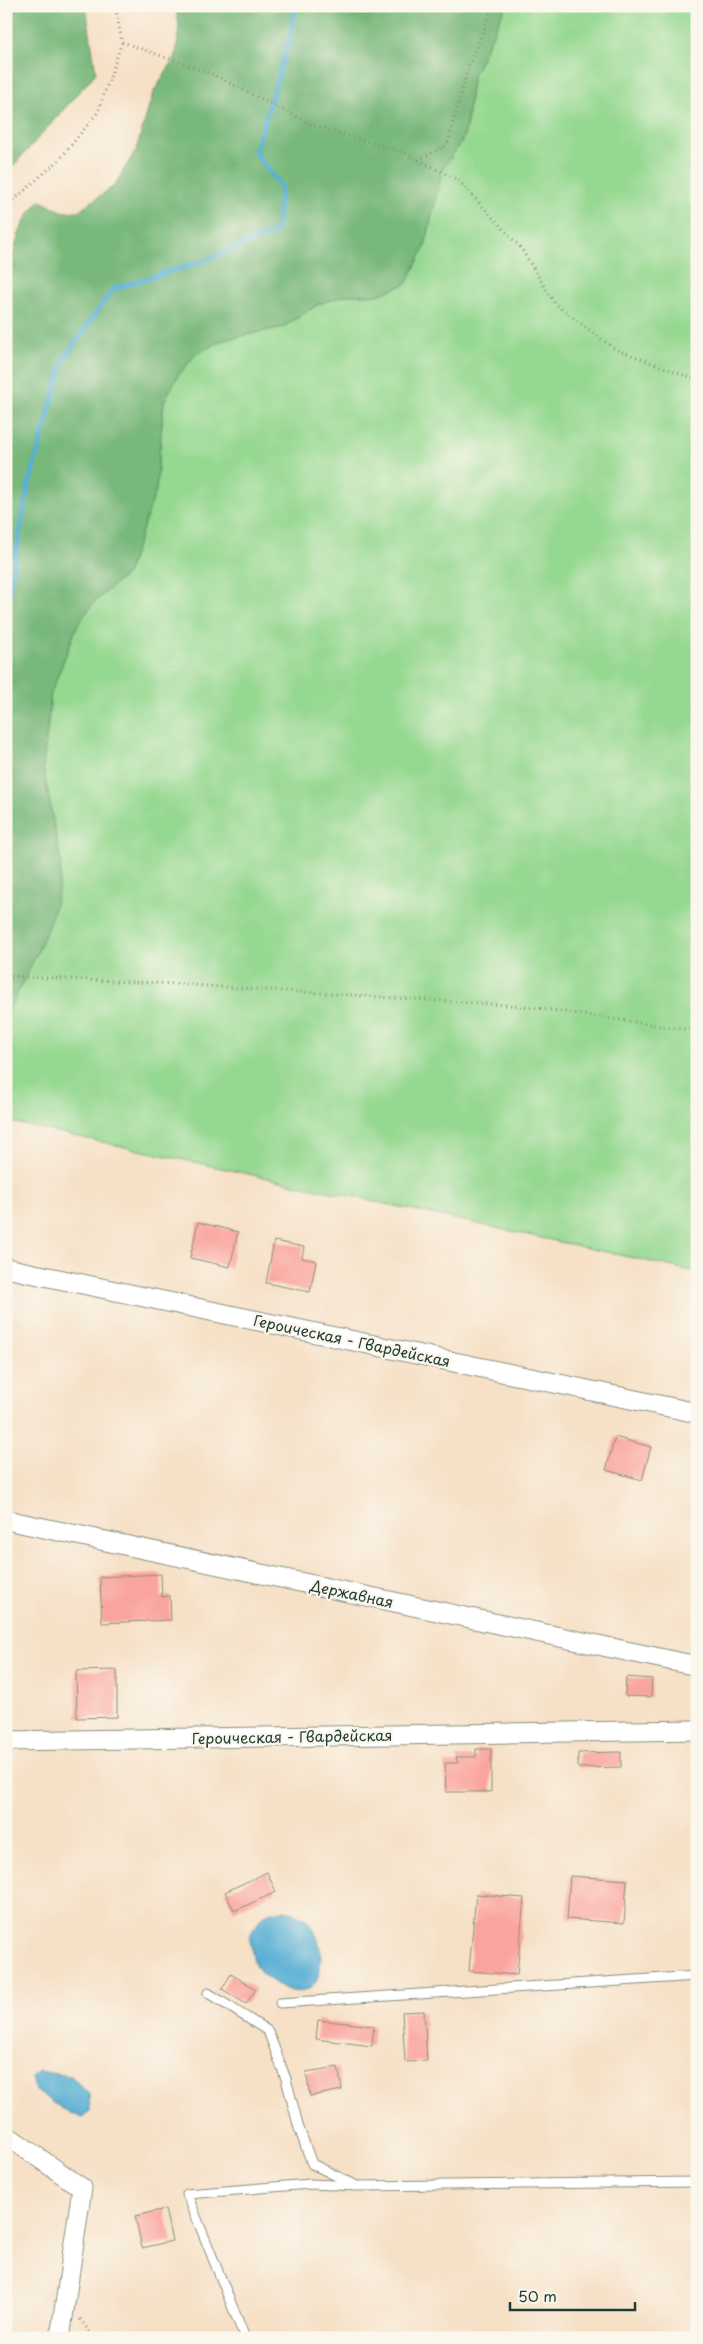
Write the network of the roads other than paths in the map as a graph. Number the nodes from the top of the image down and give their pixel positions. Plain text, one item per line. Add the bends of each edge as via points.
1 (6, 1268) edge
2 (697, 1412) edge
3 (6, 1520) edge
4 (697, 1666) edge
5 (697, 1730) edge
6 (6, 1741) edge
7 (697, 1976) edge
8 (208, 1993) dead end
9 (280, 2003) dead end
10 (6, 2134) edge
11 (697, 2182) edge
12 (358, 2186) junction
13 (60, 2338) edge
14 (245, 2338) edge

1 - 2 street, Героическая - Гвардейская
3 - 4 street, Державная
5 - 6 street, Героическая - Гвардейская
7 - 9 lane
8 - 12 lane via 268,2031 312,2164
10 - 13 street via 82,2188
11 - 12 lane
12 - 14 lane via 310,2184 187,2194

